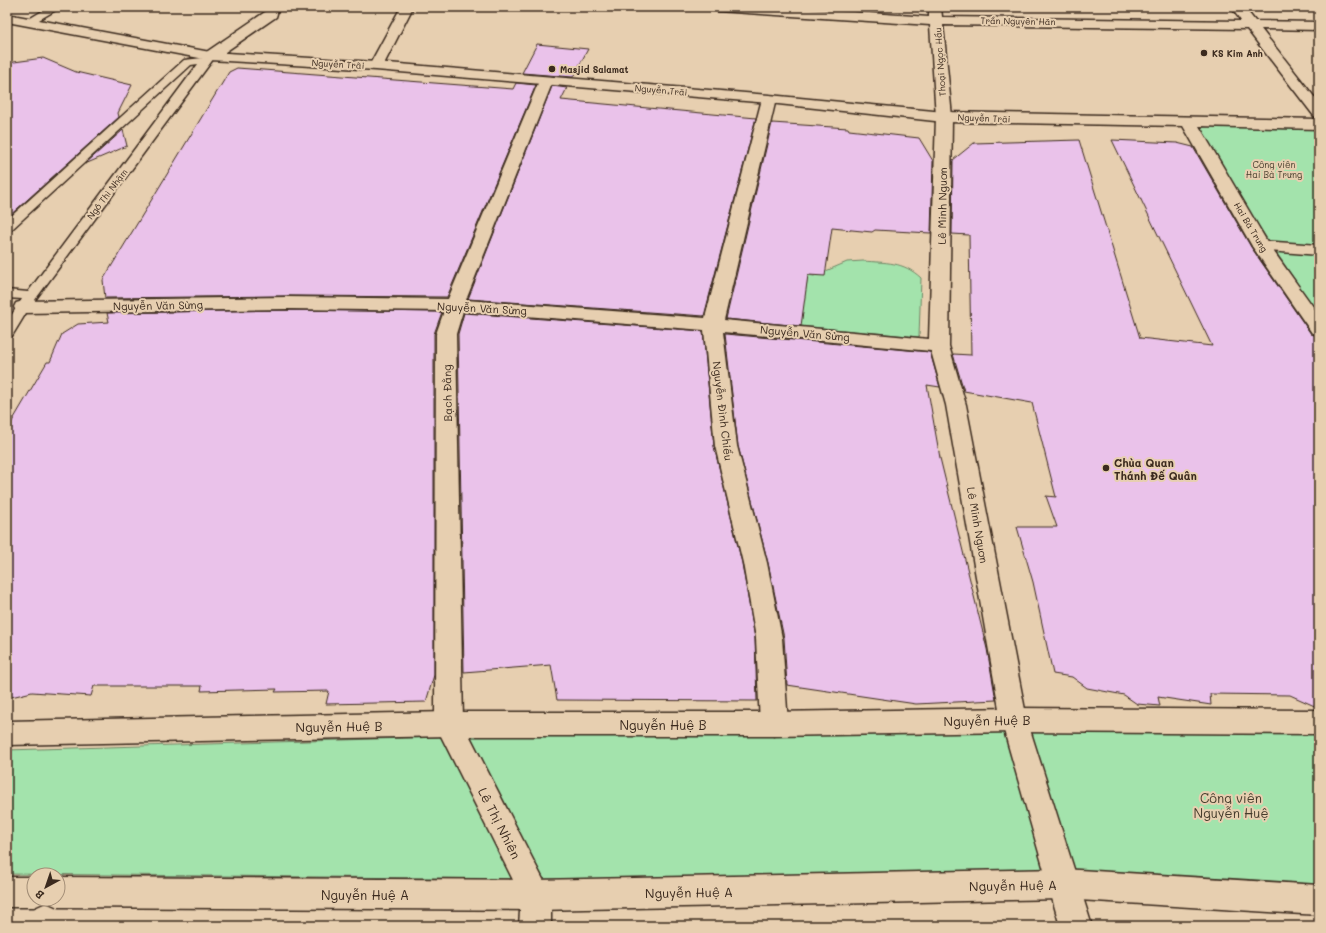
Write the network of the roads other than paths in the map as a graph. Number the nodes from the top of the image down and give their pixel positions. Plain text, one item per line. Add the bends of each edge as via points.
1 (56, 7) edge
2 (273, 7) edge
3 (407, 7) edge
4 (717, 7) edge
5 (1237, 7) edge
6 (936, 14) edge
7 (7, 18) edge
8 (29, 22) junction
9 (1250, 25) junction
10 (1319, 26) edge
11 (208, 59) junction
12 (376, 66) junction
13 (546, 81) junction
14 (769, 99) junction
15 (1319, 113) edge
16 (944, 116) junction
17 (1188, 121) junction
18 (1319, 124) edge
19 (7, 227) edge
20 (1261, 246) junction
21 (1319, 250) edge
22 (7, 294) edge
23 (27, 302) junction
24 (455, 305) junction
25 (713, 325) junction
26 (1319, 329) edge
27 (7, 333) edge
28 (939, 346) junction
29 (1014, 720) junction
30 (1319, 722) edge
31 (449, 724) junction
32 (774, 724) junction
33 (7, 733) edge
34 (1063, 884) junction
35 (7, 892) edge
36 (26, 892) edge
37 (66, 892) edge
38 (536, 895) junction
39 (1319, 900) edge
40 (535, 926) edge
41 (1076, 926) edge

1 - 8 lane
2 - 11 street via 271,14
3 - 12 street
4 - 6 street, Trần Nguyên Hãn
5 - 9 street
6 - 9 street, Trần Nguyên Hãn
6 - 16 street, Thoại Ngọc Hầu
7 - 8 street, Nguyễn Trãi
8 - 11 street, Nguyễn Trãi
9 - 10 street, Trần Nguyên Hãn
9 - 15 street
11 - 12 street, Nguyễn Trãi
11 - 19 lane via 188,62
11 - 23 lane, Ngô Thì Nhậm
12 - 13 street, Nguyễn Trãi
13 - 14 street, Nguyễn Trãi
13 - 24 street, Bạch Đằng
14 - 16 street, Nguyễn Trãi
14 - 25 street, Nguyễn Đình Chiểu
16 - 17 street, Nguyễn Trãi
16 - 28 street, Lê Minh Nguơn
17 - 18 street, Nguyễn Trãi
17 - 20 street, Hai Bà Trưng
20 - 21 street
20 - 26 street, Hai Bà Trưng
22 - 23 lane
23 - 24 street, Nguyễn Văn Sừng
23 - 27 lane, Ngô Thì Nhậm
24 - 25 street, Nguyễn Văn Sừng
24 - 31 street, Bạch Đằng via 446,334
25 - 28 street, Nguyễn Văn Sừng
25 - 32 street, Nguyễn Đình Chiểu via 726,446 755,563 769,638
28 - 29 street, Lê Minh Nguơn via 956,405
29 - 30 street, Nguyễn Huệ B
29 - 32 street, Nguyễn Huệ B
29 - 34 street, Lê Minh Nguơn
31 - 32 street, Nguyễn Huệ B
31 - 33 street, Nguyễn Huệ B
31 - 38 street, Lê Thị Nhiên
34 - 38 street, Nguyễn Huệ A
34 - 39 street, Nguyễn Huệ A
34 - 41 street, Lê Minh Nguơn
35 - 36 street
37 - 38 street, Nguyễn Huệ A
38 - 40 street, Lê Thị Nhiên

